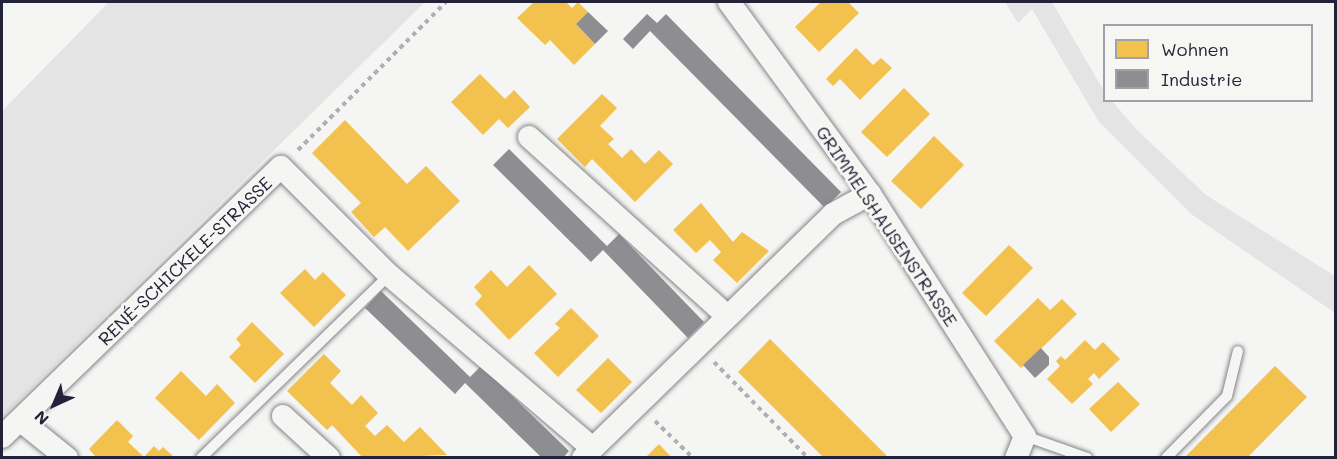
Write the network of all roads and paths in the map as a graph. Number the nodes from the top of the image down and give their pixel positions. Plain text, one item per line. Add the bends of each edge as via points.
1 (446, 2) edge
2 (729, 2) edge
3 (529, 137) dead end
4 (281, 167) junction
5 (870, 194) junction
6 (389, 275) junction
7 (727, 316) junction
8 (698, 345) junction
9 (1238, 351) dead end
10 (638, 404) junction
11 (283, 416) dead end
12 (21, 421) junction
13 (1025, 436) junction
14 (2, 437) edge
15 (587, 452) edge
16 (67, 458) edge
17 (201, 458) edge
18 (329, 458) edge
19 (693, 458) edge
20 (808, 458) edge
21 (1016, 458) edge
22 (1087, 458) edge
23 (1166, 458) edge

1 - 4 path
2 - 5 street, GRIMMELSHAUSENSTRASSE
3 - 7 street
4 - 6 street, RENÉ-SCHICKELE-STRASSE
4 - 12 street, RENÉ-SCHICKELE-STRASSE
5 - 7 street, RENÉ-SCHICKELE-STRASSE via 833,214
5 - 13 street, GRIMMELSHAUSENSTRASSE
6 - 15 street, RENÉ-SCHICKELE-STRASSE
6 - 17 lane
7 - 8 street, RENÉ-SCHICKELE-STRASSE
8 - 10 street, RENÉ-SCHICKELE-STRASSE
8 - 20 path
9 - 23 lane via 1227,396
10 - 15 street, RENÉ-SCHICKELE-STRASSE
10 - 19 path
11 - 18 street
12 - 14 street, RENÉ-SCHICKELE-STRASSE
12 - 16 street
13 - 21 street
13 - 22 lane

